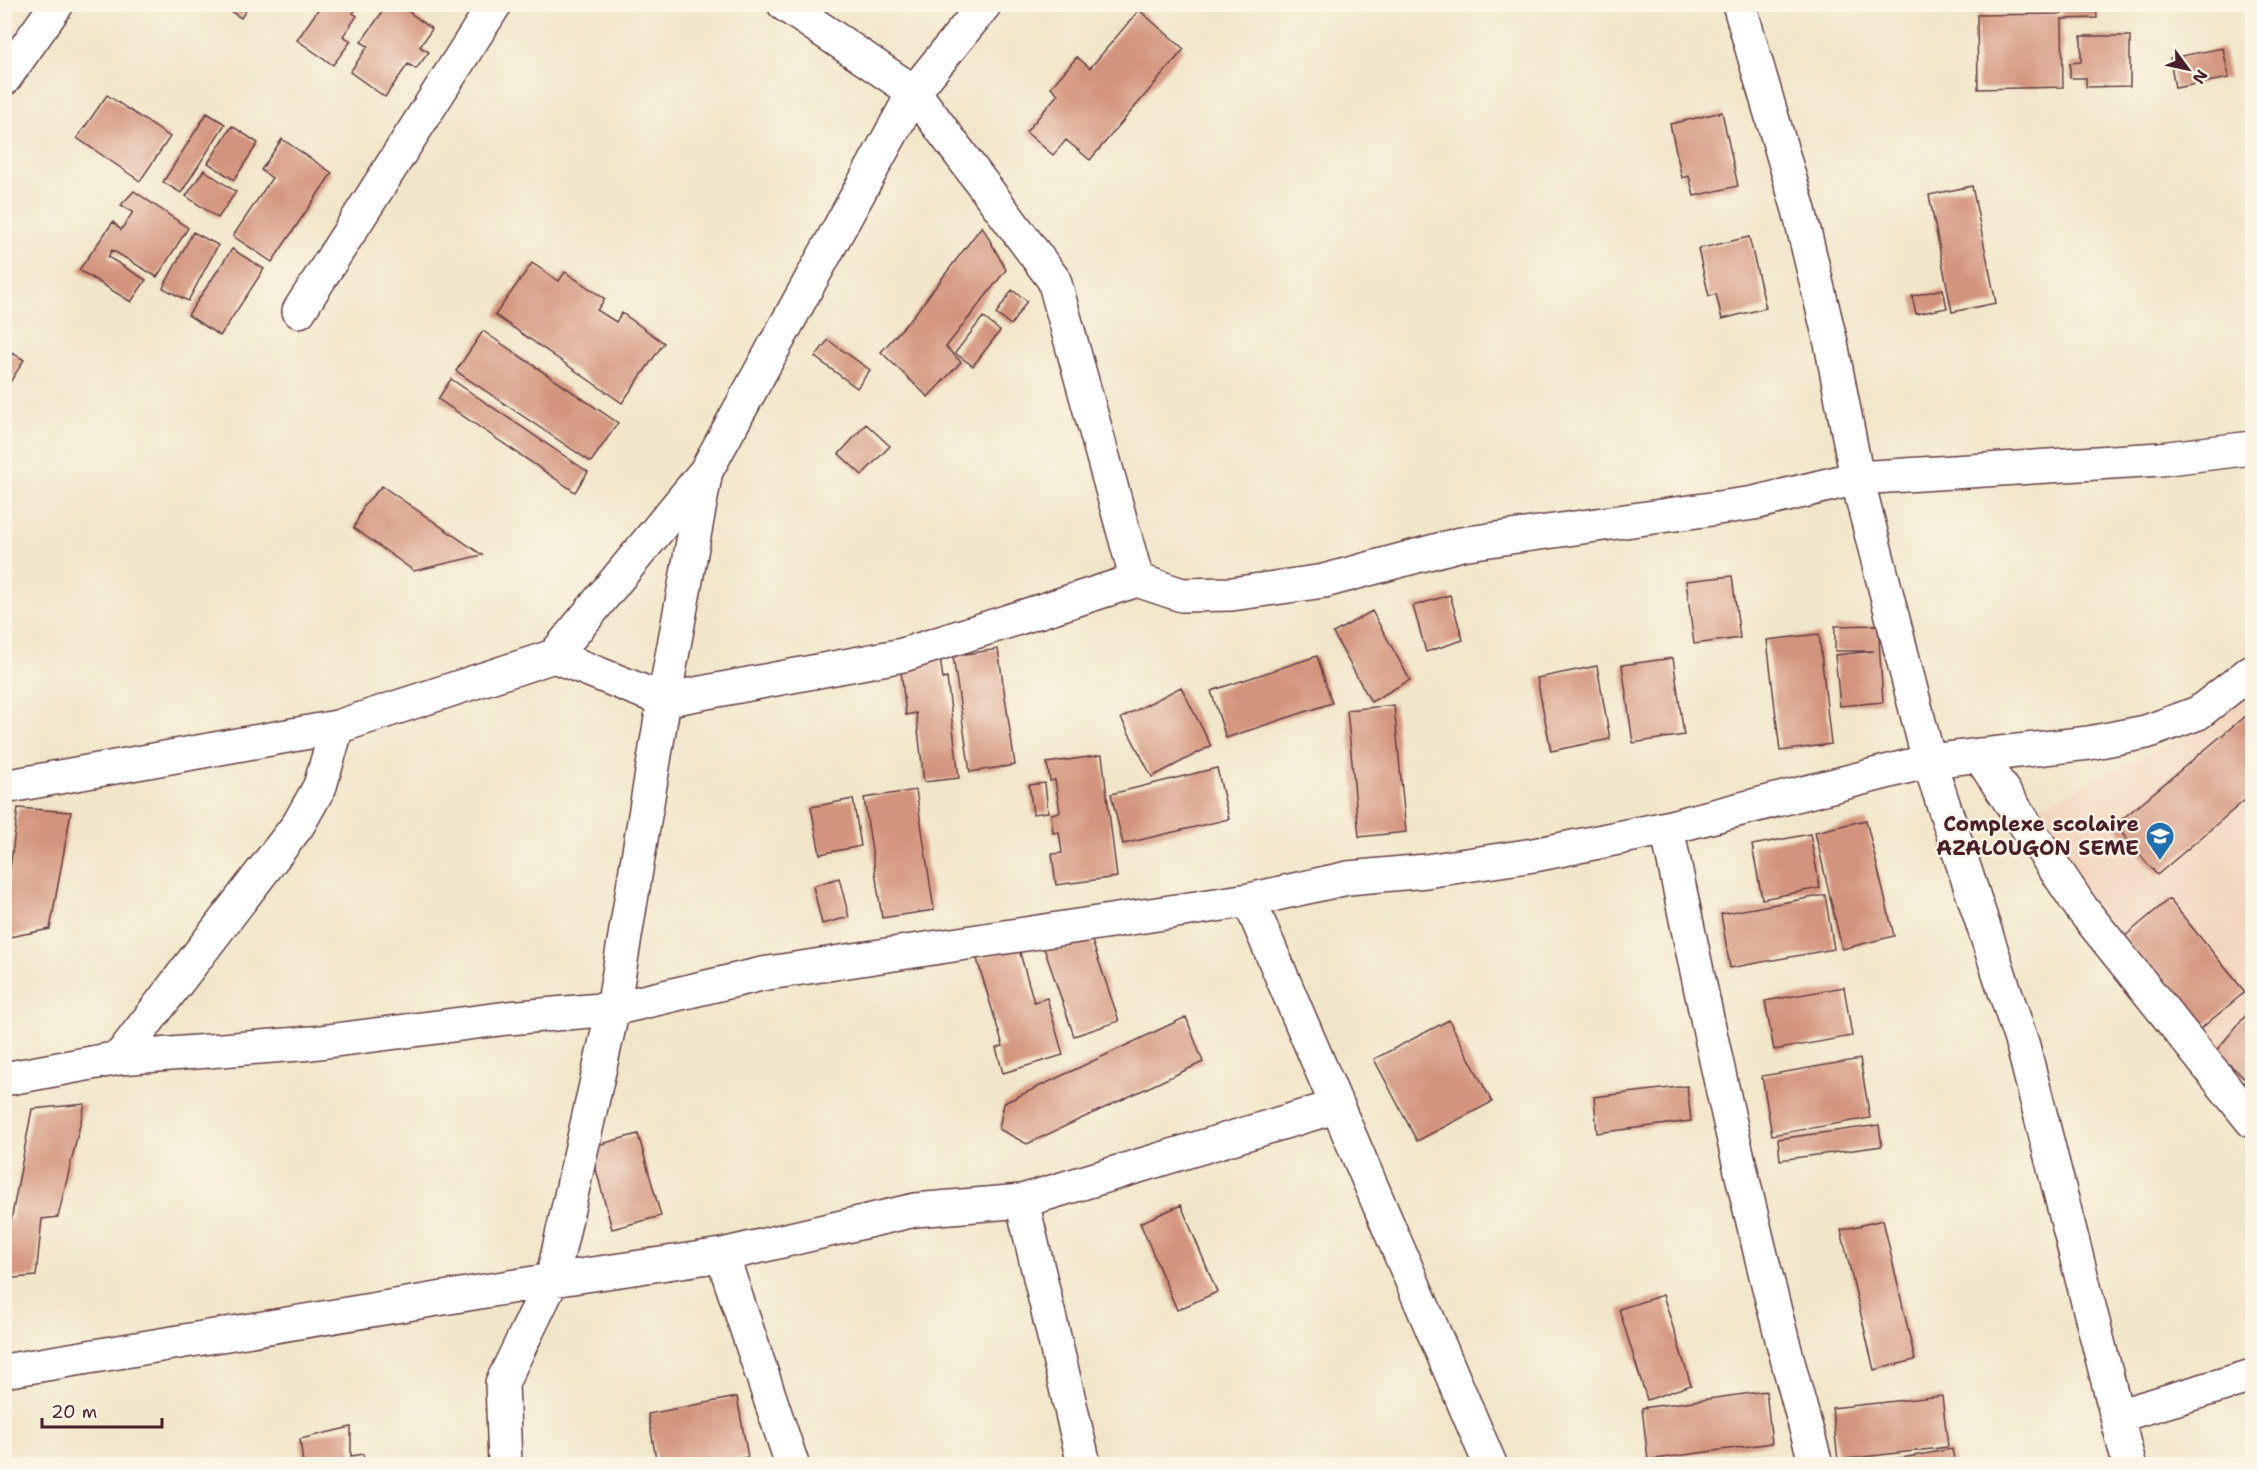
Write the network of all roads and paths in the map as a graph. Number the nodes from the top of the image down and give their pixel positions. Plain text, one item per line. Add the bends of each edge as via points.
1 (57, 4) edge
2 (495, 4) edge
3 (784, 4) edge
4 (986, 4) edge
5 (1739, 4) edge
6 (4, 79) edge
7 (914, 92) junction
8 (299, 311) dead end
9 (2253, 448) edge
10 (706, 471) junction
11 (1857, 478) junction
12 (1137, 580) junction
13 (554, 656) junction
14 (2253, 671) edge
15 (664, 700) junction
16 (337, 727) junction
17 (1980, 755) junction
18 (1929, 761) junction
19 (4, 787) edge
20 (1667, 828) junction
21 (1249, 900) junction
22 (613, 1010) junction
23 (118, 1058) junction
24 (4, 1079) edge
25 (1338, 1107) junction
26 (2253, 1121) edge
27 (1022, 1201) junction
28 (722, 1255) junction
29 (552, 1280) junction
30 (4, 1371) edge
31 (2253, 1376) edge
32 (2117, 1416) junction
33 (505, 1464) edge
34 (792, 1464) edge
35 (1084, 1464) edge
36 (1490, 1464) edge
37 (1816, 1464) edge
38 (2129, 1464) edge

1 - 6 street
2 - 8 street
3 - 7 street
4 - 7 street
5 - 11 street via 1799,210 1831,343
7 - 10 street
7 - 12 street via 1054,280
9 - 11 street via 2160,459
10 - 13 street
10 - 15 street
11 - 12 street via 1731,507 1461,543 1324,581 1232,594 1182,594
11 - 18 street
12 - 15 street via 903,656
13 - 15 street
13 - 16 street
14 - 17 street via 2198,713 2146,732 2089,743
15 - 22 street
16 - 19 street
16 - 23 street via 320,786 298,825
17 - 18 street
17 - 26 street via 2082,909
18 - 20 street
18 - 32 street via 2023,1046
20 - 21 street via 1534,855 1348,878
20 - 37 street via 1719,1080 1787,1363
21 - 22 street via 762,974
21 - 25 street
22 - 23 street via 508,1018 312,1043
22 - 29 street
23 - 24 street
25 - 27 street
25 - 36 street
27 - 28 street via 915,1210
27 - 35 street
28 - 29 street
28 - 34 street
29 - 30 street
29 - 33 street via 502,1383
31 - 32 street
32 - 38 street

